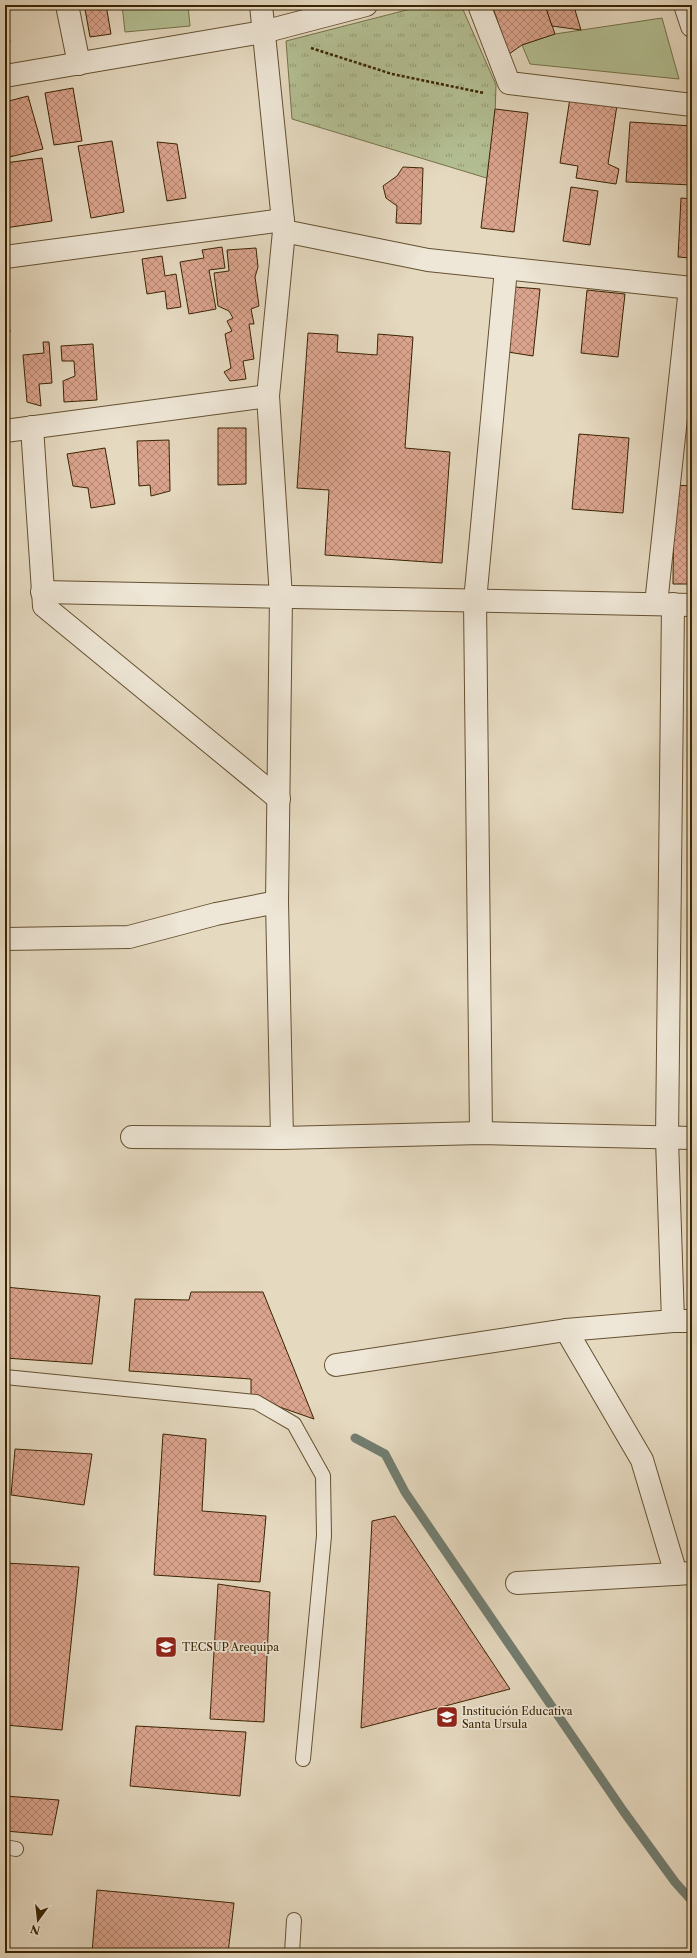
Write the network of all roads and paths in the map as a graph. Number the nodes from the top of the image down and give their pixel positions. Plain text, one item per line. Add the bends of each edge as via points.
1 (67, 5) edge
2 (261, 5) edge
3 (366, 5) edge
4 (479, 5) edge
5 (685, 5) edge
6 (692, 26) edge
7 (263, 32) junction
8 (306, 46) dead end
9 (80, 64) junction
10 (5, 76) edge
11 (509, 83) junction
12 (692, 105) edge
13 (283, 225) junction
14 (5, 257) edge
15 (506, 269) junction
16 (691, 288) edge
17 (268, 396) junction
18 (32, 427) junction
19 (5, 431) edge
20 (42, 592) junction
21 (281, 597) junction
22 (475, 601) junction
23 (674, 604) edge
24 (279, 799) junction
25 (277, 902) junction
26 (5, 939) edge
27 (481, 1133) junction
28 (132, 1137) dead end
29 (282, 1138) junction
30 (692, 1138) edge
31 (667, 1139) junction
32 (682, 1321) edge
33 (566, 1330) junction
34 (336, 1365) dead end
35 (5, 1378) edge
36 (684, 1574) edge
37 (517, 1583) dead end
38 (303, 1759) dead end
39 (294, 1920) dead end
40 (292, 1953) edge

1 - 9 street
2 - 7 street
3 - 7 street
4 - 11 street
5 - 6 street
7 - 9 street
7 - 13 street
8 - 11 path via 392,74 490,94
9 - 10 street
11 - 12 street
13 - 14 street
13 - 15 street via 428,260
13 - 17 street
15 - 16 street
15 - 22 street
16 - 23 street
17 - 18 street
17 - 21 street
18 - 19 street
18 - 20 street
20 - 21 street
20 - 24 street via 44,606
21 - 22 street
21 - 24 street
22 - 23 street
22 - 27 street
23 - 31 street
24 - 25 street
25 - 26 street via 216,914 129,937
25 - 29 street
27 - 29 street
27 - 31 street
28 - 29 street
30 - 31 street
31 - 32 street
32 - 33 street
33 - 34 street
33 - 36 street via 642,1460
35 - 38 lane via 256,1402 294,1424 323,1476 324,1536
36 - 37 street
39 - 40 lane

